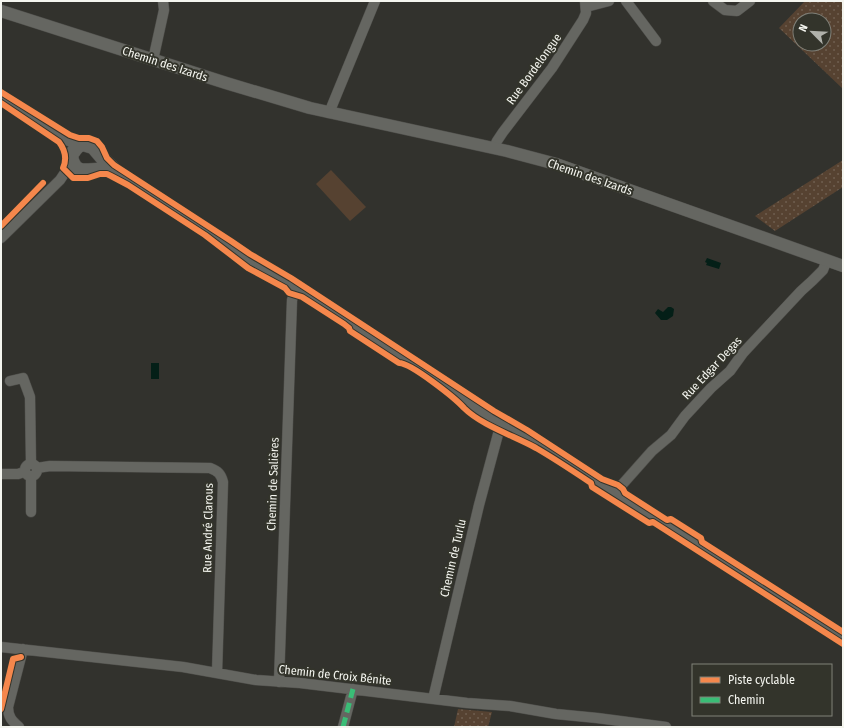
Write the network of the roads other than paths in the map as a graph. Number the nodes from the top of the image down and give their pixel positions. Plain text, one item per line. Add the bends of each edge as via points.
1 (163, 1) edge
2 (375, 1) edge
3 (609, 1) edge
4 (626, 1) edge
5 (713, 1) edge
6 (750, 1) edge
7 (586, 4) edge
8 (1, 11) edge
9 (656, 40) dead end
10 (152, 60) junction
11 (1, 98) edge
12 (330, 113) junction
13 (55, 133) junction
14 (84, 144) junction
15 (494, 148) junction
16 (97, 152) junction
17 (72, 158) junction
18 (87, 170) junction
19 (119, 174) junction
20 (60, 180) junction
21 (1, 238) edge
22 (827, 260) junction
23 (843, 266) edge
24 (296, 288) junction
25 (10, 381) dead end
26 (501, 423) junction
27 (31, 470) junction
28 (1, 474) edge
29 (616, 493) junction
30 (30, 512) dead end
31 (843, 638) edge
32 (1, 647) edge
33 (23, 649) junction
34 (217, 673) junction
35 (279, 682) junction
36 (353, 689) junction
37 (433, 699) junction
38 (19, 727) edge
39 (343, 727) edge
40 (666, 727) edge

1 - 10 street via 164,10
2 - 12 street
3 - 7 street
4 - 9 street
5 - 6 street via 725,10 737,11
7 - 15 street, Rue Bordelongue via 583,20 562,53
8 - 10 street, Chemin des Izards
10 - 12 street, Chemin des Izards
11 - 13 main road
12 - 15 street, Chemin des Izards
13 - 14 main road
13 - 17 main road
14 - 16 main road via 93,147
14 - 17 main road via 74,150
15 - 22 street, Chemin des Izards via 556,164
16 - 18 main road via 98,161
16 - 19 main road
17 - 18 main road via 75,166
17 - 20 street
18 - 19 main road via 104,170
18 - 20 street
19 - 24 main road via 213,234 247,260
20 - 21 street
22 - 23 street, Chemin des Izards
22 - 29 street, Rue Edgar Degas via 823,270 743,353 730,371 684,416 671,435 652,451
24 - 26 main road
24 - 35 street, Chemin de Salières via 292,300
25 - 27 street via 23,378 30,397
26 - 29 main road
26 - 37 street, Chemin de Turlu
27 - 28 street, Rue André Clarous via 18,474
27 - 30 street
27 - 34 street, Rue André Clarous via 50,466 210,468 218,471 224,482
29 - 31 main road
32 - 33 street, Chemin de Croix Bénite
33 - 34 street, Chemin de Croix Bénite
33 - 38 street via 8,707 10,719
34 - 35 street, Chemin de Croix Bénite
35 - 36 street, Chemin de Croix Bénite
36 - 37 street, Chemin de Croix Bénite
36 - 39 street
37 - 40 street, Chemin de Croix Bénite via 510,706

